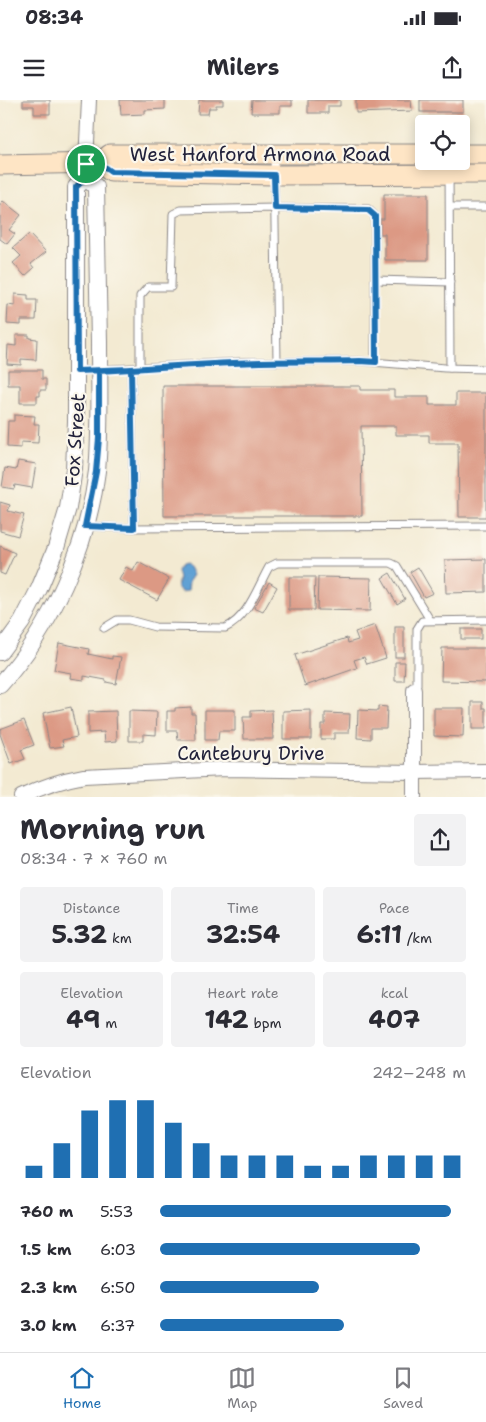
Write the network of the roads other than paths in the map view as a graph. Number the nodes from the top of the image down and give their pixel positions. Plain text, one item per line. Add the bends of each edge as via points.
1 (89, 100) edge
2 (415, 154) edge
3 (470, 154) edge
4 (486, 154) edge
5 (274, 155) junction
6 (0, 165) edge
7 (90, 168) junction
8 (415, 169) edge
9 (449, 170) edge
10 (461, 170) edge
11 (486, 174) edge
12 (274, 175) junction
13 (450, 207) junction
14 (486, 207) edge
15 (275, 208) junction
16 (376, 280) junction
17 (450, 282) junction
18 (277, 362) junction
19 (376, 362) junction
20 (140, 368) junction
21 (450, 368) junction
22 (131, 369) junction
23 (486, 369) edge
24 (77, 371) junction
25 (99, 371) junction
26 (85, 526) junction
27 (486, 526) edge
28 (134, 528) junction
29 (430, 620) junction
30 (486, 620) edge
31 (104, 628) dead end
32 (0, 652) edge
33 (0, 685) edge
34 (414, 690) joint
35 (486, 771) edge
36 (414, 772) junction
37 (20, 797) edge
38 (414, 797) edge

1 - 7 street
2 - 5 main road, West Hanford Armona Road
3 - 4 main road
5 - 7 main road, West Hanford Armona Road via 110,154
5 - 12 lane
6 - 7 main road
7 - 12 main road, West Hanford Armona Road via 111,172
7 - 24 street, Fox Street via 76,187
7 - 25 street, Fox Street via 96,187
8 - 12 main road, West Hanford Armona Road
9 - 13 lane
10 - 11 main road, West Hanford Armona Road
12 - 15 lane
13 - 14 lane
13 - 17 lane
15 - 16 lane via 368,210 375,216
15 - 18 lane
15 - 20 lane via 181,210 173,214 171,287 148,287 140,296
16 - 17 lane
16 - 19 lane
17 - 21 lane
18 - 19 lane
18 - 20 lane
19 - 21 lane
20 - 22 lane
21 - 23 lane
22 - 25 lane
22 - 28 lane
24 - 25 lane
24 - 32 street, Fox Street via 74,469 68,508 39,589 22,622
25 - 26 street, Fox Street via 96,472
26 - 28 lane
26 - 33 street, Fox Street via 52,611 14,670
27 - 28 lane
29 - 30 lane
29 - 31 lane via 397,566 391,563 277,563 269,567 242,616 225,628 155,627 117,620
29 - 34 lane via 422,621 417,629 417,685
34 - 36 street
35 - 36 street, Cantebury Drive
36 - 37 street, Cantebury Drive via 224,770 84,776 42,786
36 - 38 street

